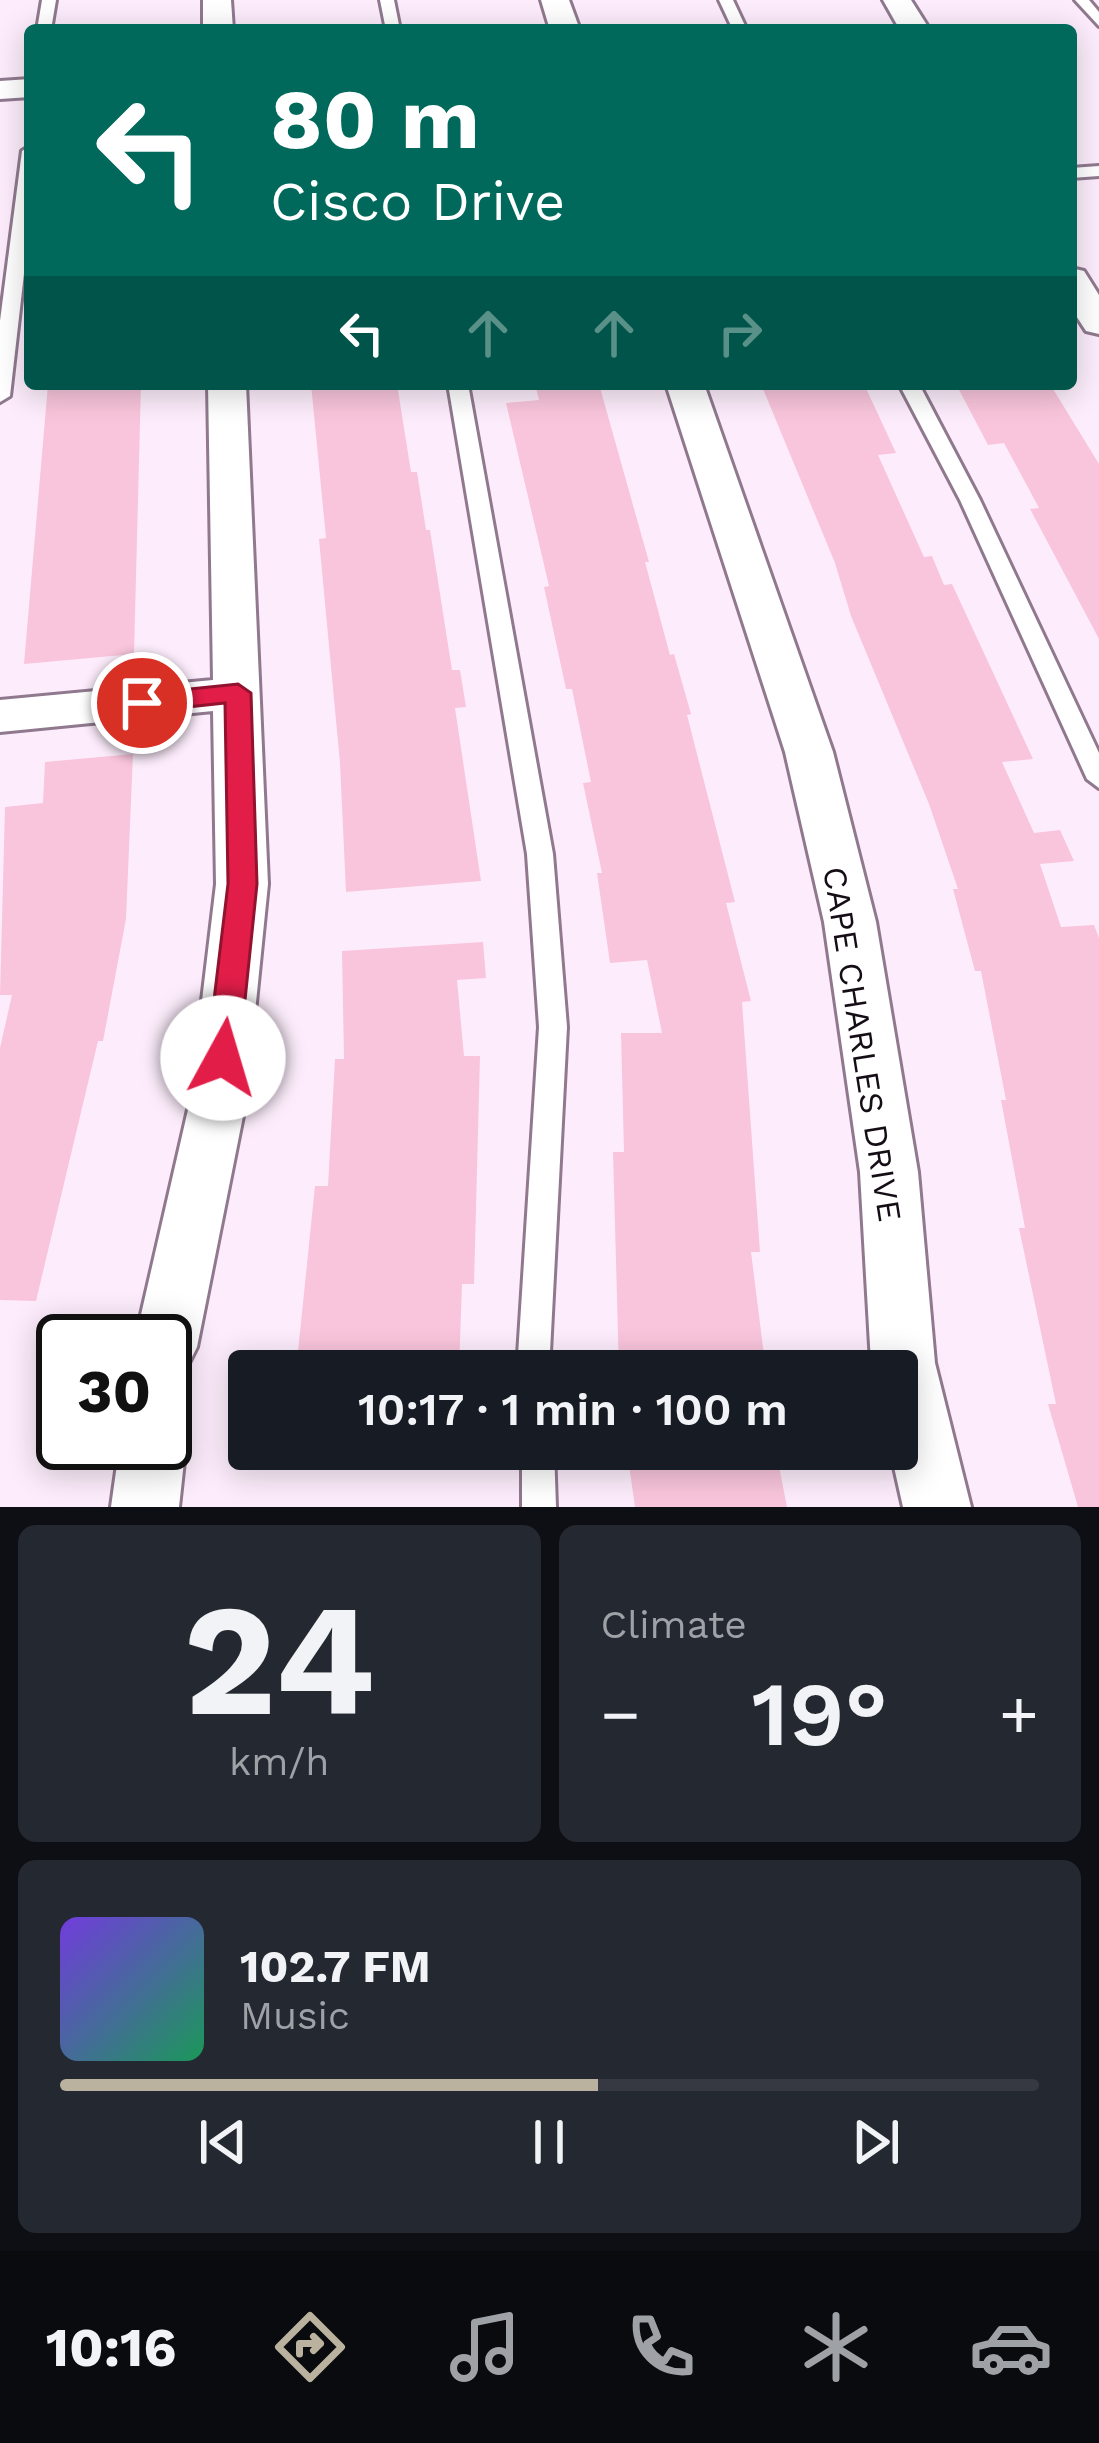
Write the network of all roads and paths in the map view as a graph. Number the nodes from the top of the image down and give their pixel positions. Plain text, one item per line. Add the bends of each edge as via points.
1 (1082, 0) edge
2 (1099, 22) edge
3 (24, 200) edge
4 (1077, 288) edge
5 (1099, 323) edge
6 (227, 390) edge
7 (459, 390) edge
8 (688, 390) edge
9 (912, 390) edge
10 (0, 397) edge
11 (238, 693) junction
12 (0, 716) edge
13 (1099, 779) edge
14 (172, 1314) edge
15 (533, 1350) edge
16 (150, 1470) edge
17 (538, 1470) edge
18 (145, 1507) edge
19 (538, 1507) edge
20 (937, 1507) edge

1 - 2 lane
3 - 10 lane
4 - 5 street
6 - 11 street
7 - 15 lane via 547,920 553,1027
8 - 20 street, CAPE CHARLES DRIVE via 808,752 850,922 889,1172 903,1363
9 - 13 lane
11 - 12 street
11 - 14 street via 242,884 218,1101
16 - 18 street
17 - 19 lane

